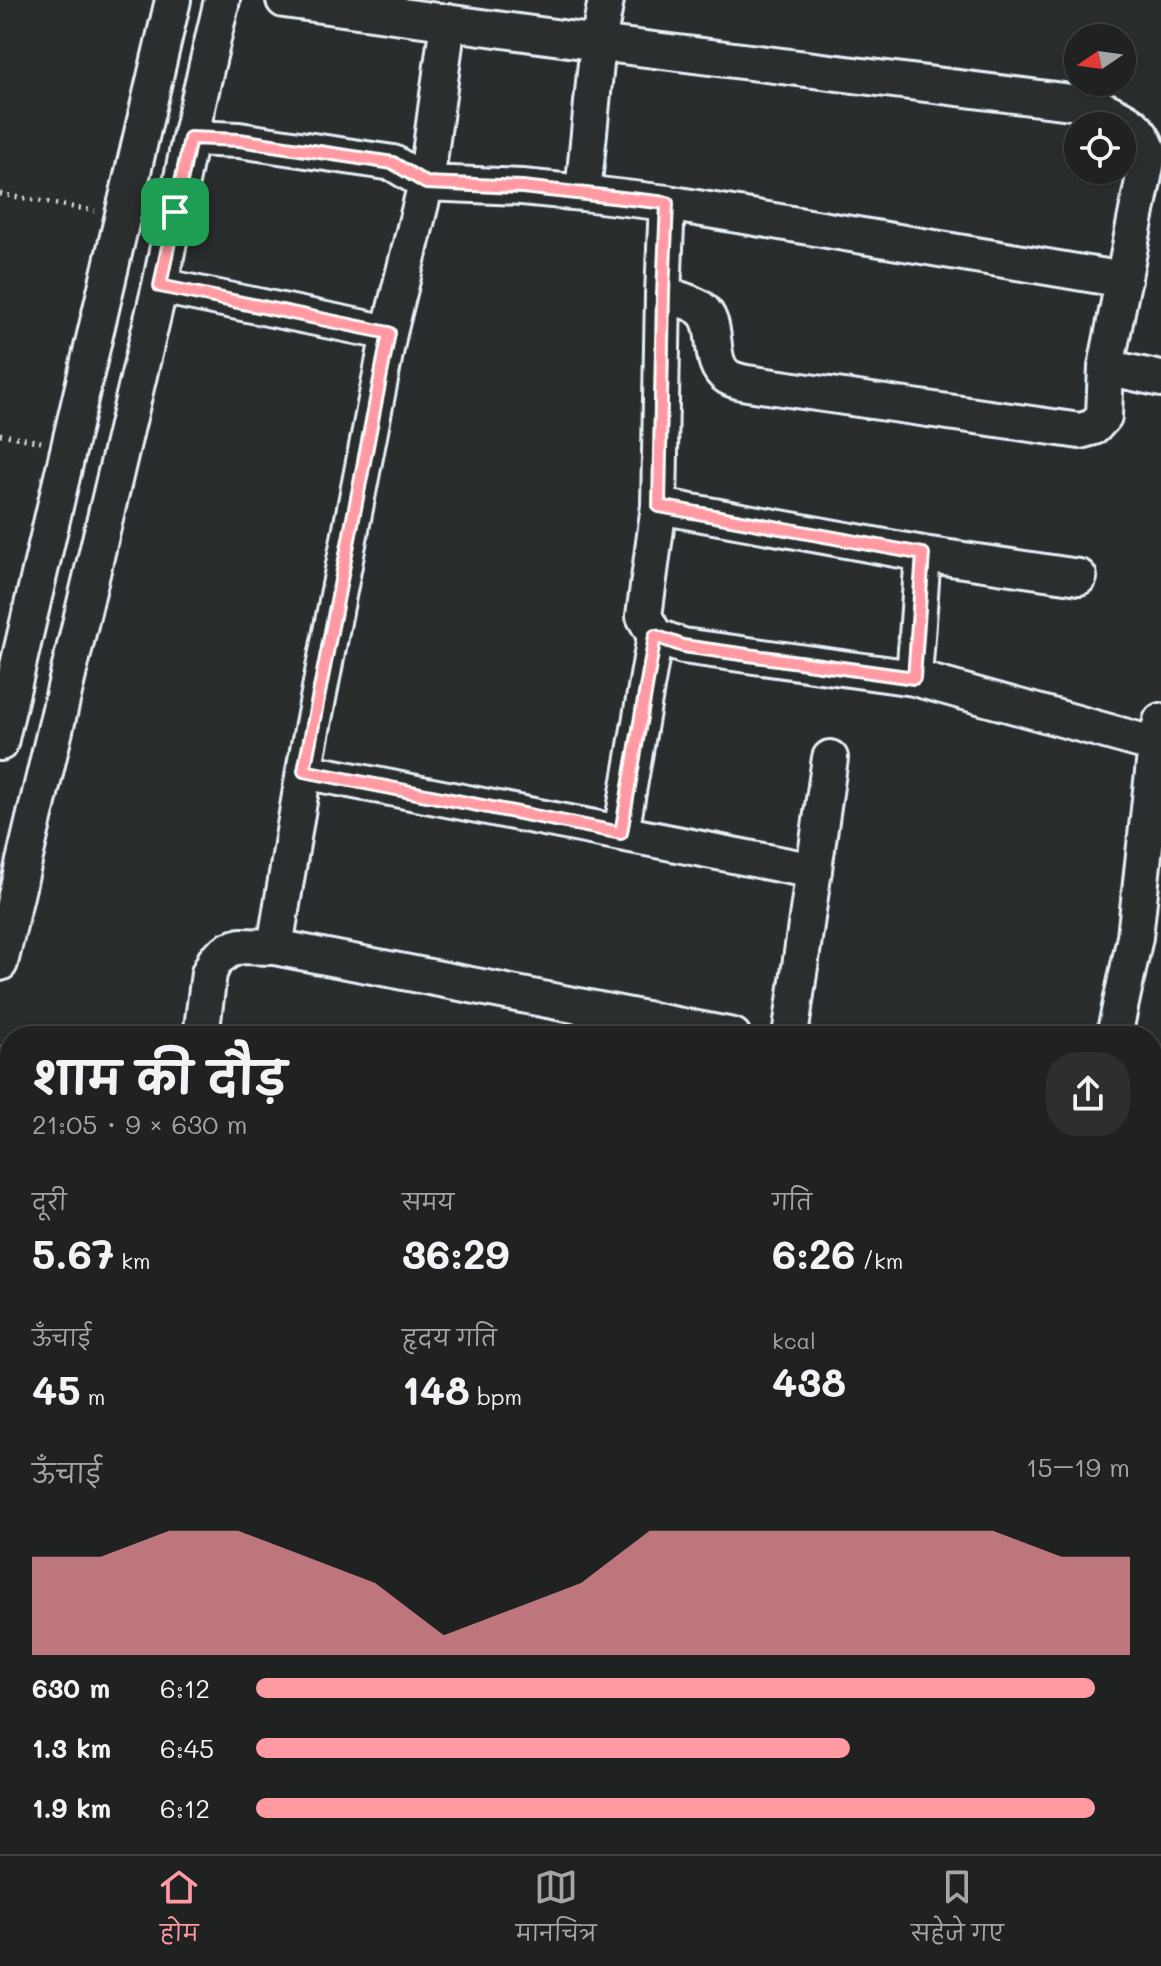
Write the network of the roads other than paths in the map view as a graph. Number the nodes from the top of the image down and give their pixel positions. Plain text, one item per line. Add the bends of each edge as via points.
1 (173, 0) edge
2 (222, 0) edge
3 (284, 0) edge
4 (606, 0) edge
5 (448, 22) junction
6 (598, 43) junction
7 (190, 138) junction
8 (426, 183) junction
9 (1152, 186) edge
10 (583, 193) junction
11 (667, 203) junction
12 (1124, 280) junction
13 (160, 286) junction
14 (663, 294) junction
15 (389, 333) junction
16 (1106, 367) junction
17 (1161, 379) edge
18 (659, 506) junction
19 (923, 554) junction
20 (1079, 577) dead end
21 (655, 636) junction
22 (914, 678) junction
23 (1158, 733) edge
24 (0, 743) edge
25 (830, 758) dead end
26 (304, 771) junction
27 (621, 833) junction
28 (814, 871) junction
29 (1148, 939) edge
30 (275, 947) junction
31 (0, 963) edge
32 (202, 1026) edge
33 (682, 1026) edge
34 (791, 1026) edge
35 (1118, 1026) edge

1 - 24 street
2 - 7 street
3 - 5 street
4 - 6 street
5 - 6 street
5 - 8 street
6 - 9 street via 1095,105 1143,135
6 - 10 street
7 - 8 street via 239,140 393,163
7 - 13 street
8 - 10 street
8 - 15 street
9 - 12 street
10 - 11 street
11 - 12 street
11 - 14 street
12 - 16 street
13 - 15 street
13 - 31 street
14 - 16 street via 708,316 717,364 727,377 747,383 1080,431 1094,427 1104,416
14 - 18 street
15 - 26 street
16 - 17 street
18 - 19 street
18 - 21 street via 644,616
19 - 20 street
19 - 22 street
21 - 22 street via 683,646
21 - 27 street
22 - 23 street
23 - 29 street
25 - 28 street
26 - 27 street
26 - 30 street
27 - 28 street
28 - 34 street
29 - 35 street
30 - 32 street via 241,946 216,959 209,973
30 - 33 street

